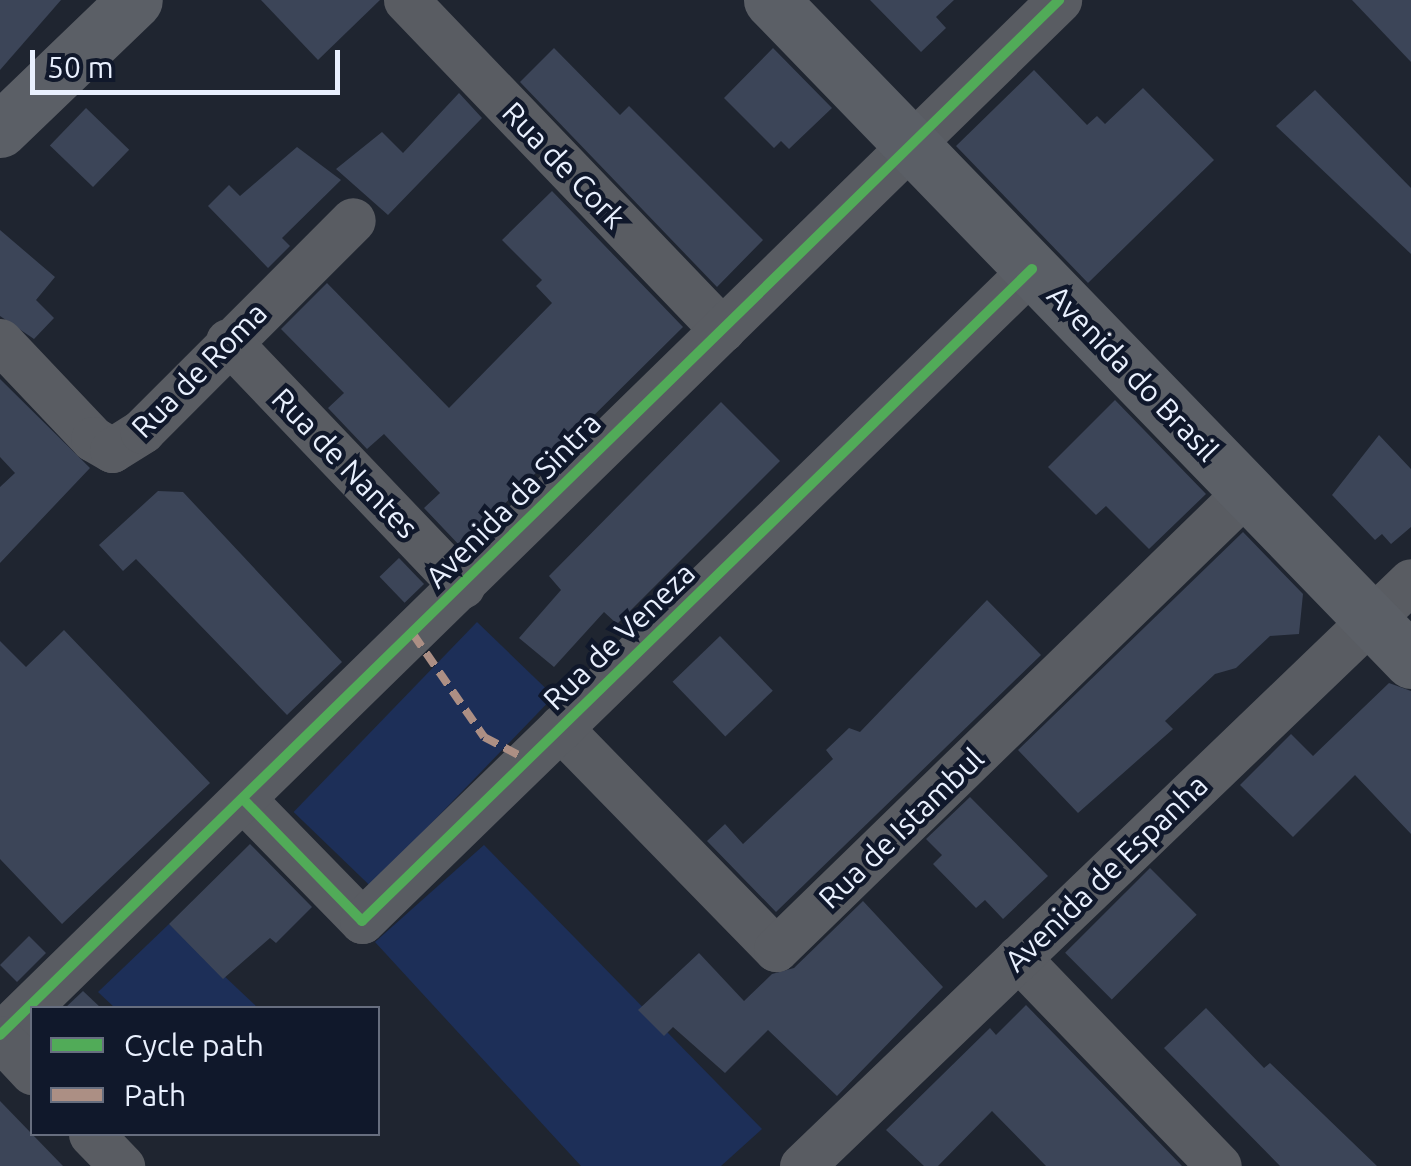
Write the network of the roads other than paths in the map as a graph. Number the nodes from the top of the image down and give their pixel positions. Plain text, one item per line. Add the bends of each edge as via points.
1 (406, 0) edge
2 (771, 0) edge
3 (1059, 0) edge
4 (118, 6) edge
5 (0, 130) edge
6 (912, 146) junction
7 (354, 220) dead end
8 (1032, 269) junction
9 (722, 330) junction
10 (0, 341) edge
11 (228, 341) junction
12 (1246, 491) junction
13 (1411, 582) edge
14 (462, 586) junction
15 (1371, 619) junction
16 (1411, 661) edge
17 (560, 728) junction
18 (244, 800) junction
19 (1018, 958) junction
20 (31, 1006) edge
21 (30, 1007) edge
22 (0, 1036) edge
23 (30, 1070) edge
24 (93, 1136) edge
25 (122, 1166) edge
26 (802, 1166) edge
27 (1220, 1166) edge

1 - 9 street, Rua de Cork
2 - 6 street, Avenida do Brasil
3 - 6 street, Avenida da Sintra
4 - 5 street
6 - 8 street, Avenida do Brasil
6 - 9 street, Avenida da Sintra
7 - 11 street, Rua de Roma
8 - 12 street, Avenida do Brasil
8 - 17 street, Rua de Veneza
9 - 14 street, Avenida da Sintra
10 - 11 street, Rua de Roma via 93,440 112,450 142,431
11 - 14 street, Rua de Nantes
12 - 15 street, Avenida do Brasil
12 - 17 street, Rua de Istambul via 776,949
13 - 15 street, Avenida de Espanha
14 - 18 street, Avenida da Sintra
15 - 16 street, Avenida do Brasil
15 - 19 street, Avenida de Espanha
17 - 18 street, Rua de Veneza via 362,922
18 - 20 street, Avenida da Sintra
19 - 26 street, Avenida de Espanha
19 - 27 street
21 - 22 street, Avenida da Sintra
22 - 23 street
24 - 25 street

